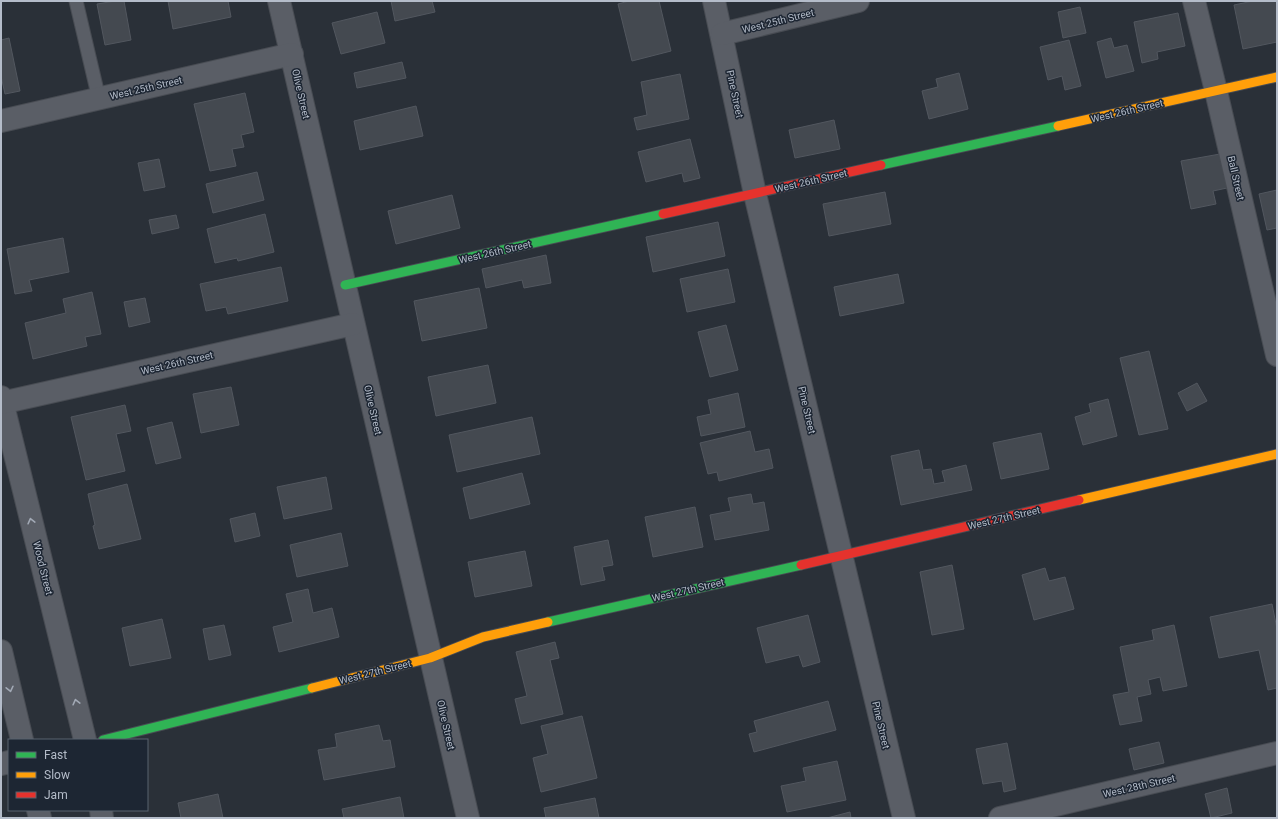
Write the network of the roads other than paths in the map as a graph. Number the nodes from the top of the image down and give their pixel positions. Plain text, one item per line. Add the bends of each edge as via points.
1 (76, 1) edge
2 (279, 1) edge
3 (714, 1) edge
4 (858, 1) edge
5 (1194, 1) edge
6 (722, 34) junction
7 (292, 54) junction
8 (1277, 77) edge
9 (1216, 91) junction
10 (99, 99) junction
11 (1, 121) edge
12 (756, 194) junction
13 (346, 285) junction
14 (353, 324) junction
15 (1277, 355) edge
16 (1, 401) edge
17 (1277, 454) edge
18 (841, 556) junction
19 (1, 651) edge
20 (430, 658) junction
21 (22, 739) edge
22 (85, 739) edge
23 (107, 739) edge
24 (1277, 753) edge
25 (468, 818) edge
26 (904, 818) edge
27 (1000, 818) edge

1 - 10 lane
2 - 7 street, Olive Street
3 - 6 street, Pine Street
4 - 6 street, West 25th Street
5 - 9 street, Ball Street
6 - 12 street, Pine Street
7 - 10 street, West 25th Street
7 - 13 street, Olive Street
8 - 9 street, West 26th Street
9 - 12 street, West 26th Street
9 - 15 street, Ball Street
10 - 11 street, West 25th Street
12 - 13 street, West 26th Street
12 - 18 street, Pine Street
13 - 14 street, Olive Street
14 - 16 street, West 26th Street
14 - 20 street, Olive Street
22 -> 16 street, Wood Street
17 - 18 street, West 27th Street
18 - 20 street, West 27th Street via 483,637
18 - 26 street, Pine Street
19 -> 21 street
20 - 23 street, West 27th Street
20 - 25 street, Olive Street
24 - 27 street, West 28th Street

